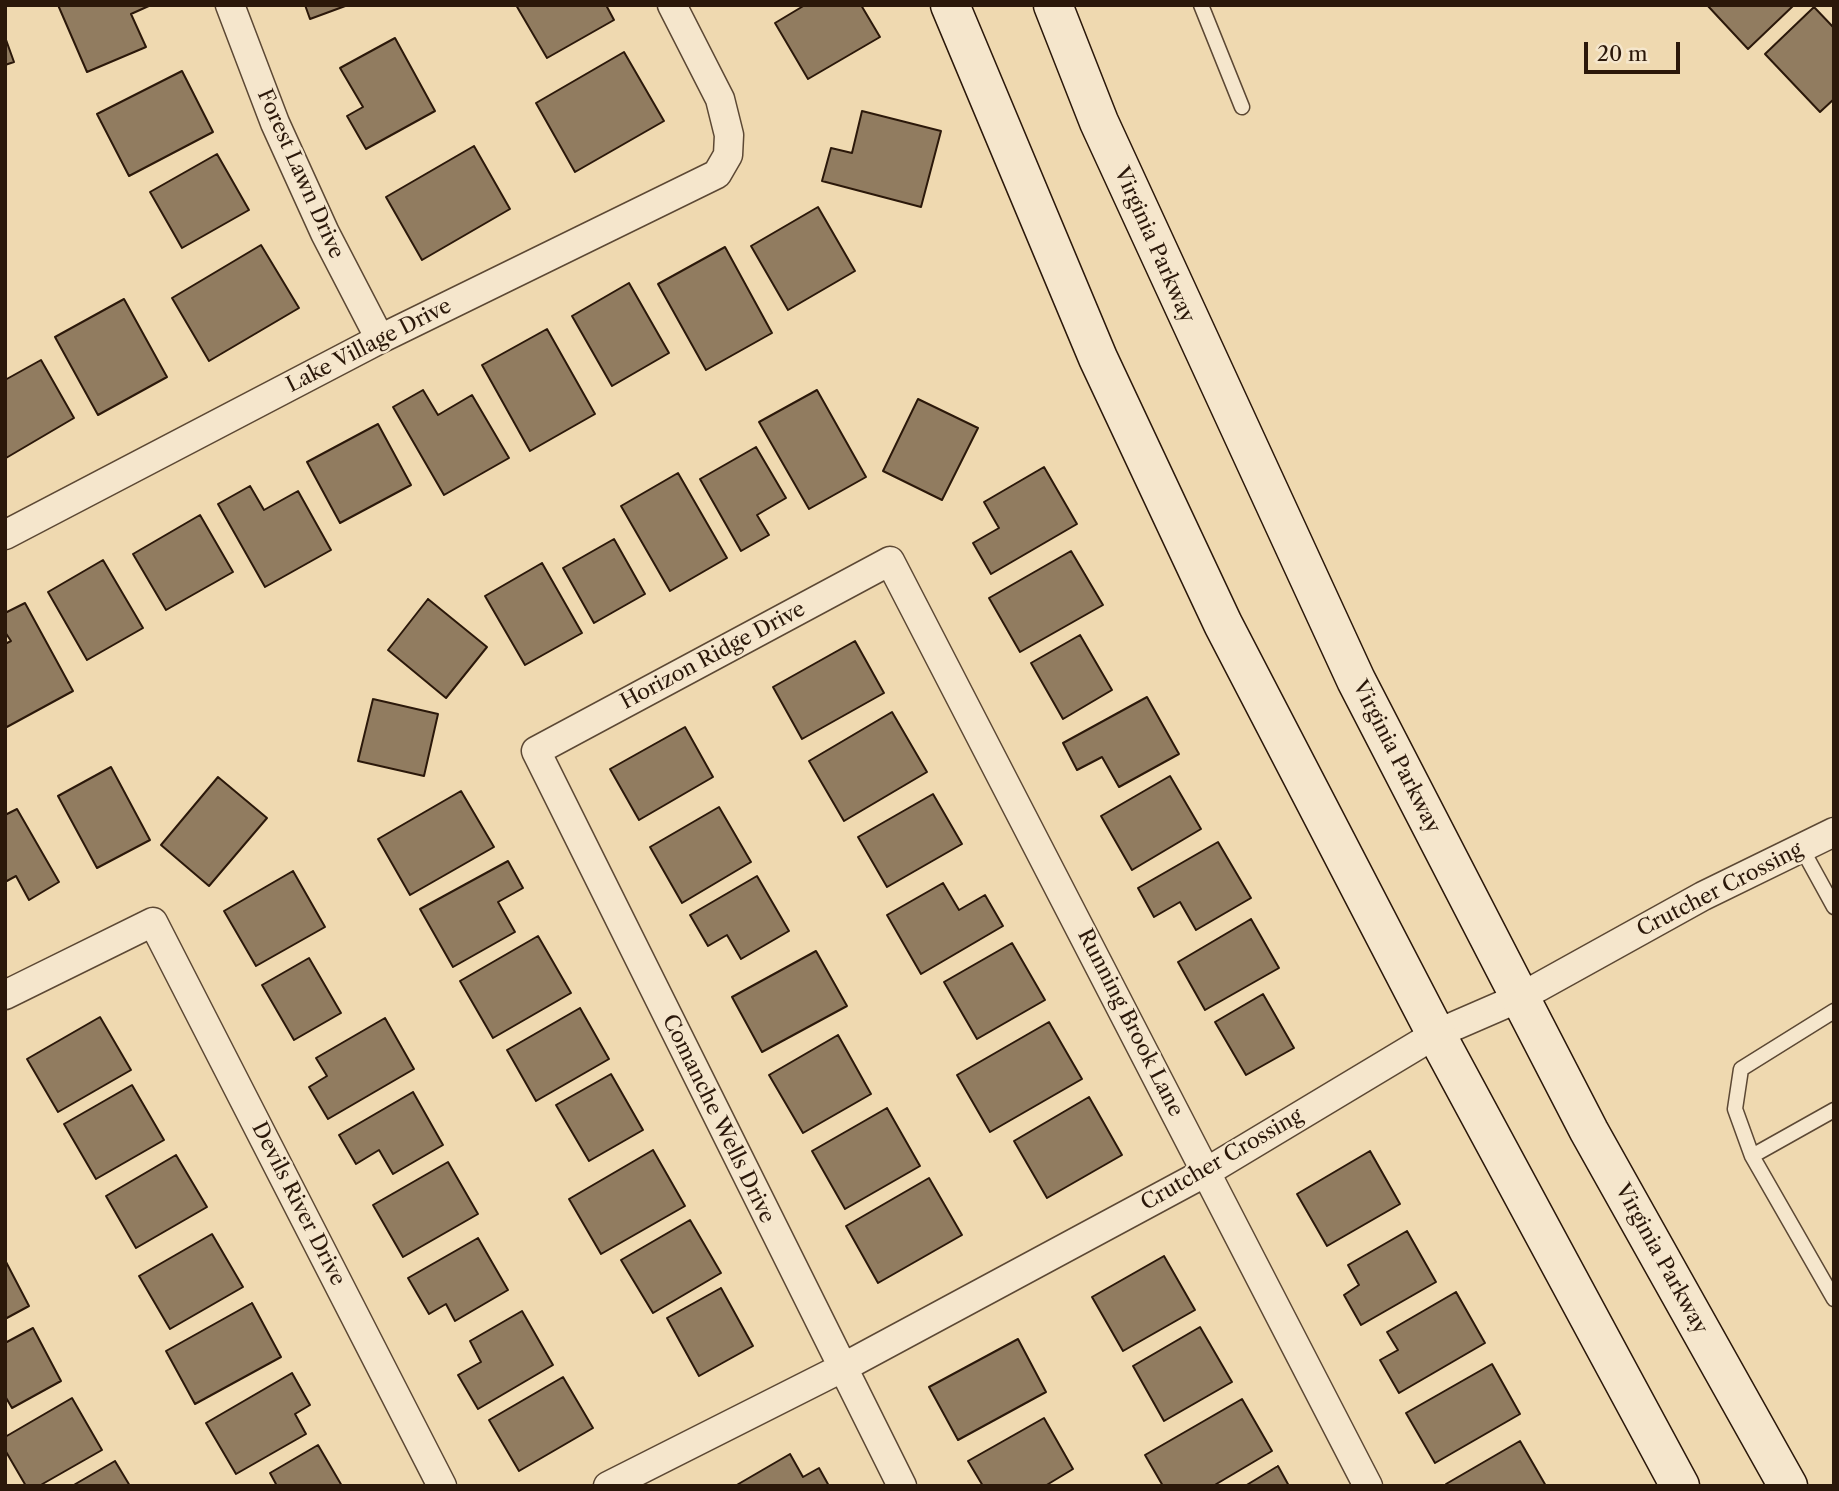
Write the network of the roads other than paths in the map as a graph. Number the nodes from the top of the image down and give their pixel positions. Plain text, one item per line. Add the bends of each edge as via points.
1 (230, 5) edge
2 (673, 5) edge
3 (950, 5) edge
4 (1053, 5) edge
5 (1201, 5) edge
6 (1242, 107) dead end
7 (380, 340) junction
8 (5, 535) edge
9 (890, 561) joint
10 (536, 751) joint
11 (1834, 832) edge
12 (1801, 847) junction
13 (1834, 907) edge
14 (5, 995) edge
15 (1519, 998) junction
16 (1834, 1012) edge
17 (1436, 1034) junction
18 (1834, 1110) edge
19 (1752, 1156) junction
20 (1208, 1171) junction
21 (1834, 1299) edge
22 (842, 1368) junction
23 (442, 1486) edge
24 (608, 1486) edge
25 (902, 1486) edge
26 (1368, 1486) edge
27 (1681, 1486) edge
28 (1788, 1486) edge

1 - 7 street, Forest Lawn Drive via 281,135
2 - 7 street, Lake Village Drive via 720,99 729,135 728,155 717,174
3 - 17 main road via 1110,384 1223,624
4 - 15 main road, Virginia Parkway via 1099,122 1333,631
5 - 6 lane
7 - 8 street, Lake Village Drive
9 - 10 street, Horizon Ridge Drive
9 - 20 street, Running Brook Lane
10 - 22 street, Comanche Wells Drive
11 - 12 street, Crutcher Crossing
12 - 13 lane
12 - 15 street, Crutcher Crossing
14 - 23 street, Devils River Drive via 153,922
15 - 17 street, Crutcher Crossing
15 - 28 main road, Virginia Parkway
16 - 19 lane via 1741,1069 1735,1109
17 - 20 street, Crutcher Crossing
17 - 27 main road
18 - 19 lane
19 - 21 lane
20 - 22 street, Crutcher Crossing
20 - 26 street, Running Brook Lane
22 - 24 street, Crutcher Crossing
22 - 25 street, Comanche Wells Drive

